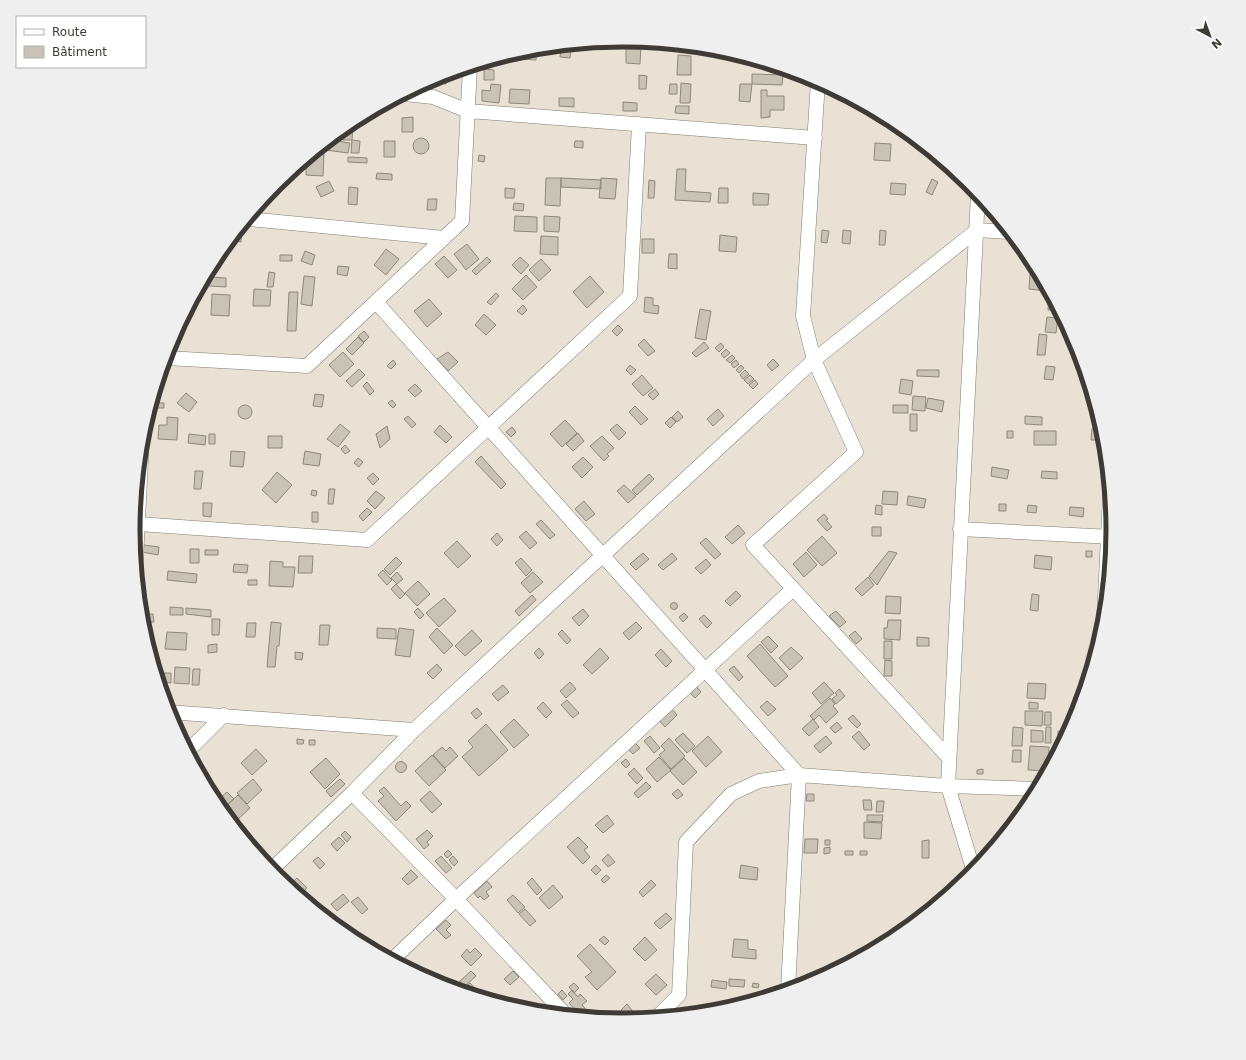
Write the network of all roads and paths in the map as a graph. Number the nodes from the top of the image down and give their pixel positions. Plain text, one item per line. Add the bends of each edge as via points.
1 (470, 72) edge
2 (817, 88) edge
3 (414, 95) edge
4 (468, 111) junction
5 (640, 124) junction
6 (814, 138) junction
7 (978, 203) edge
8 (254, 220) edge
9 (977, 230) junction
10 (1002, 232) edge
11 (444, 238) junction
12 (376, 302) junction
13 (172, 358) edge
14 (814, 360) junction
15 (488, 427) junction
16 (140, 524) edge
17 (960, 529) junction
18 (1106, 537) edge
19 (603, 556) junction
20 (793, 589) junction
21 (705, 670) junction
22 (176, 712) edge
23 (224, 715) junction
24 (414, 730) junction
25 (192, 747) edge
26 (949, 758) junction
27 (799, 775) junction
28 (948, 786) junction
29 (1031, 789) edge
30 (352, 793) junction
31 (972, 864) edge
32 (276, 866) edge
33 (456, 899) junction
34 (396, 956) edge
35 (788, 983) edge
36 (560, 1009) edge
37 (662, 1011) edge

1 - 4 street
2 - 6 street
3 - 4 street via 433,97
4 - 5 street
4 - 11 street via 462,221
5 - 6 street
5 - 15 street via 630,296
6 - 14 street via 803,316
7 - 9 street
8 - 11 street
9 - 10 street
9 - 14 street
9 - 17 street
11 - 12 street
12 - 13 street via 307,366
12 - 15 street
14 - 19 street
14 - 20 street via 856,452 753,546
15 - 16 street via 367,540
15 - 19 street
17 - 18 street
17 - 26 street
19 - 21 street
19 - 24 street
20 - 21 street
20 - 26 street
21 - 27 street
21 - 33 street
22 - 23 street
23 - 24 street
23 - 25 street
24 - 30 street
26 - 28 street
27 - 28 street
27 - 35 street
27 - 37 street via 759,781 731,794 686,842 679,995
28 - 29 street
28 - 31 street
30 - 32 street
30 - 33 street
33 - 34 street
33 - 36 street

